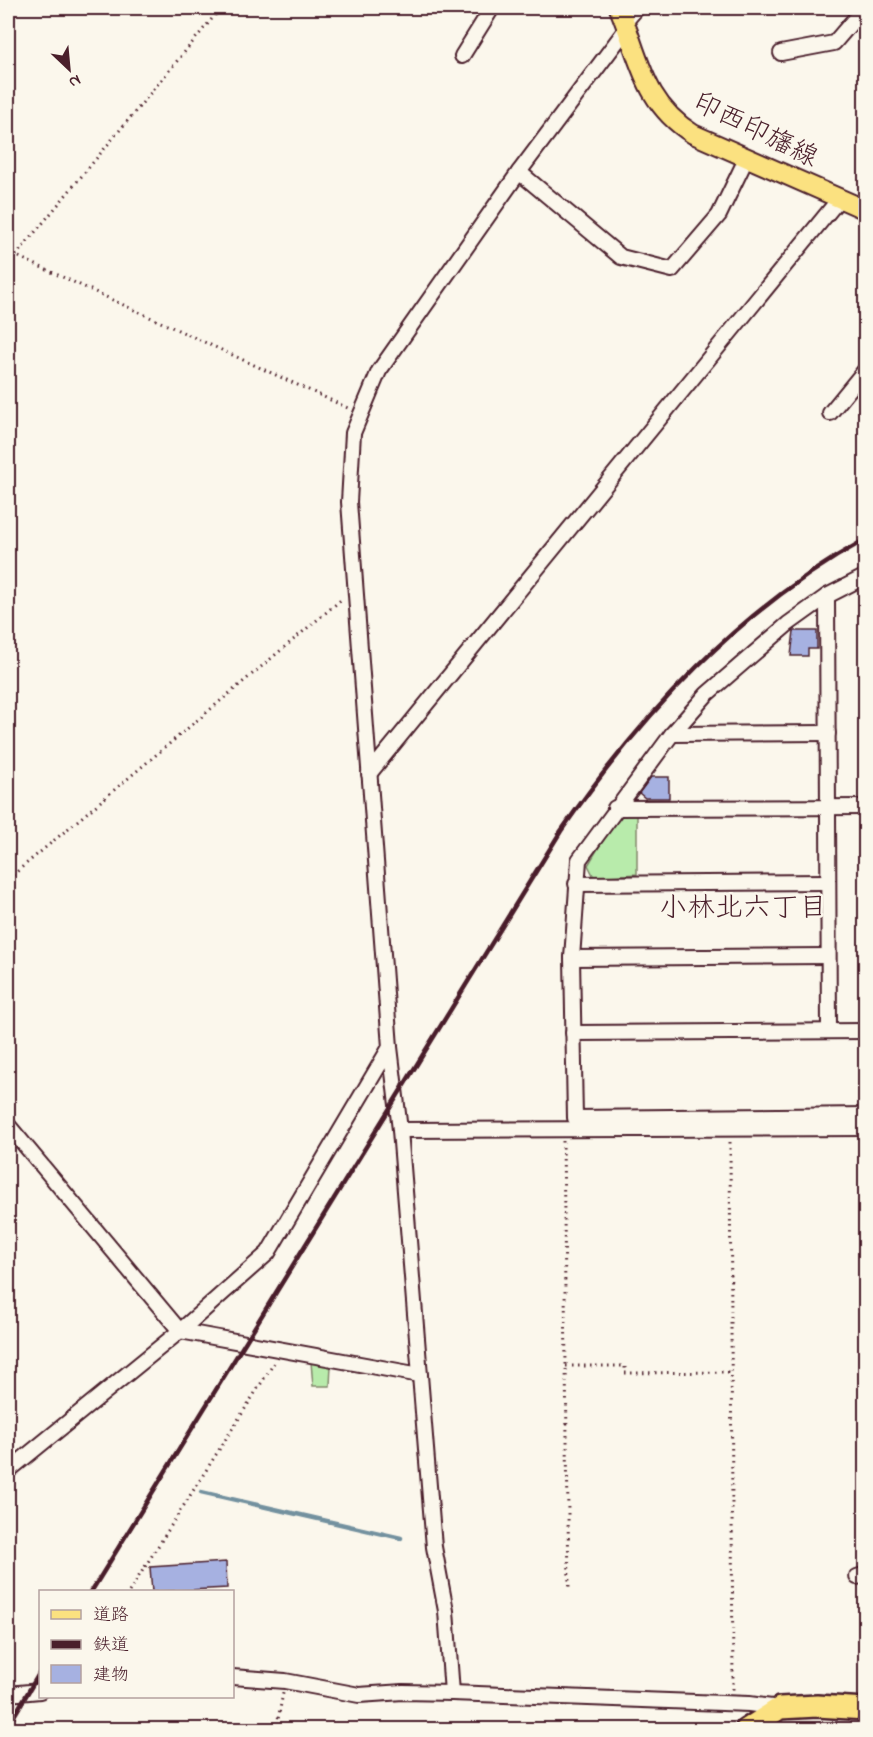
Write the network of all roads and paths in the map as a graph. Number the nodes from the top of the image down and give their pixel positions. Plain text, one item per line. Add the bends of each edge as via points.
1 (221, 8) edge
2 (492, 8) edge
3 (637, 8) edge
4 (864, 8) edge
5 (624, 19) edge
6 (781, 52) dead end
7 (462, 56) dead end
8 (747, 157) junction
9 (519, 172) junction
10 (840, 198) junction
11 (866, 210) edge
12 (8, 252) edge
13 (17, 257) junction
14 (8, 265) edge
15 (866, 369) edge
16 (360, 413) junction
17 (830, 413) dead end
18 (866, 576) edge
19 (355, 588) junction
20 (827, 596) junction
21 (828, 733) junction
22 (672, 734) junction
23 (369, 774) junction
24 (828, 807) junction
25 (866, 807) edge
26 (615, 808) junction
27 (8, 879) edge
28 (828, 882) junction
29 (576, 884) junction
30 (828, 956) junction
31 (572, 958) junction
32 (829, 1031) junction
33 (866, 1031) edge
34 (573, 1033) junction
35 (390, 1047) junction
36 (866, 1115) edge
37 (8, 1125) edge
38 (730, 1128) junction
39 (866, 1128) edge
40 (400, 1130) junction
41 (563, 1130) junction
42 (180, 1331) junction
43 (283, 1350) junction
44 (566, 1366) junction
45 (733, 1372) junction
46 (420, 1375) junction
47 (8, 1471) edge
48 (570, 1588) dead end
49 (130, 1590) edge
50 (234, 1677) edge
51 (285, 1681) junction
52 (39, 1691) edge
53 (452, 1693) junction
54 (8, 1694) edge
55 (733, 1704) junction
56 (780, 1708) junction
57 (866, 1709) edge
58 (276, 1730) edge
59 (746, 1730) edge

1 - 13 path
2 - 7 street
3 - 5 street
4 - 6 street via 834,43
5 - 8 main road, 印西印旛線 via 644,76 664,112 693,134
5 - 9 street
8 - 9 street via 718,215 672,270 621,257
8 - 10 main road, 印西印旛線
9 - 16 street via 400,338
10 - 11 main road, 印西印旛線
10 - 23 street
12 - 13 path
13 - 14 path
13 - 16 path
15 - 17 street
16 - 19 street via 352,433 350,462
18 - 20 street
19 - 23 street
19 - 27 path
20 - 21 street
20 - 22 street via 707,694
21 - 22 street
21 - 24 street
22 - 26 street
23 - 35 street
24 - 25 street
24 - 26 street
24 - 28 street
26 - 29 street via 579,860
28 - 29 street
28 - 30 street
29 - 31 street
30 - 31 street
30 - 32 street
31 - 34 street
32 - 33 street
32 - 34 street
34 - 36 street via 575,1118
35 - 40 street
35 - 42 street via 268,1253
37 - 42 street
38 - 39 street
38 - 41 street
38 - 45 path
40 - 41 street
40 - 46 street
41 - 44 path
42 - 43 street
42 - 47 street
43 - 46 street
43 - 49 path
44 - 45 path via 625,1366 625,1373
44 - 48 path
45 - 55 path
46 - 53 street via 434,1547 446,1611
50 - 51 street
51 - 53 street via 359,1695
51 - 58 path
52 - 54 street
53 - 55 street
55 - 56 street
56 - 57 highway
56 - 59 highway

